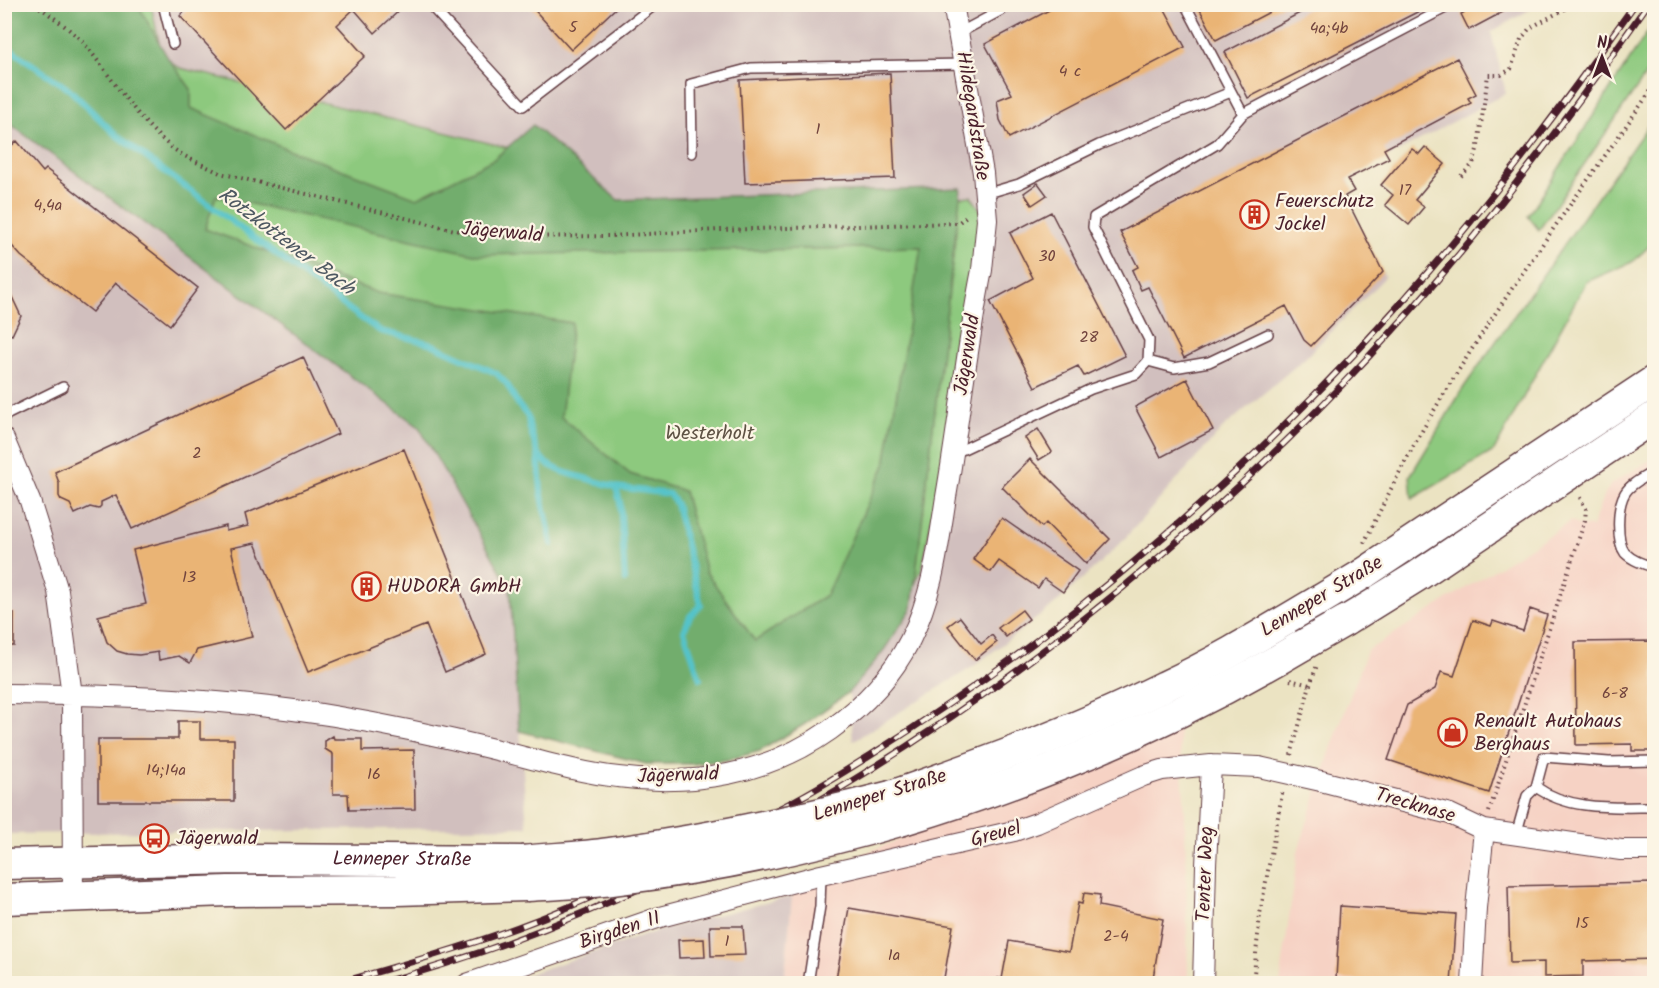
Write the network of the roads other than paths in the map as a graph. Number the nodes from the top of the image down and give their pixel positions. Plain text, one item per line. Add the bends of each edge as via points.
1 (163, 4) edge
2 (429, 4) edge
3 (656, 4) edge
4 (952, 4) edge
5 (1013, 4) edge
6 (1185, 4) edge
7 (1453, 4) edge
8 (958, 33) junction
9 (173, 44) dead end
10 (964, 64) junction
11 (1231, 92) junction
12 (1243, 114) junction
13 (692, 153) dead end
14 (985, 197) junction
15 (1268, 334) dead end
16 (1148, 361) junction
17 (1654, 381) edge
18 (63, 387) dead end
19 (4, 416) edge
20 (1654, 417) edge
21 (4, 439) edge
22 (953, 454) junction
23 (1654, 471) edge
24 (1654, 567) edge
25 (4, 694) edge
26 (72, 695) junction
27 (1654, 761) edge
28 (1210, 765) junction
29 (1536, 787) junction
30 (1654, 807) edge
31 (897, 808) junction
32 (1484, 830) junction
33 (1516, 835) junction
34 (1654, 850) edge
35 (72, 863) junction
36 (4, 864) edge
37 (525, 874) junction
38 (821, 875) junction
39 (775, 886) joint
40 (73, 897) junction
41 (4, 899) edge
42 (467, 984) edge
43 (808, 984) edge
44 (1203, 984) edge
45 (1472, 984) edge

1 - 9 lane
2 - 3 lane via 523,106
4 - 8 street, Hildegardstraße
5 - 8 lane, Hildegardstraße
6 - 11 lane
7 - 12 lane
8 - 10 street, Hildegardstraße
10 - 13 lane via 751,68 691,84
10 - 14 street, Hildegardstraße
11 - 12 lane
11 - 14 lane
12 - 16 lane via 1217,144 1094,217 1093,227 1149,340
14 - 22 street, Jägerwald via 984,257
15 - 16 lane via 1209,362 1174,368
16 - 22 lane via 1136,374 1091,389
17 - 31 main road, Lenneper Straße, bridge via 1363,560 1320,600 1240,647 1163,687 986,763
18 - 19 lane
20 - 31 main road, Lenneper Straße, bridge via 1345,621 1310,655 1229,688 1116,743 1014,784
21 - 26 street via 30,501 55,580
22 - 26 street, Jägerwald via 932,584 895,666 848,717 813,742 741,772 702,779 616,777 331,716 153,697
23 - 24 lane via 1625,493 1619,522 1625,552
25 - 26 street, Jägerwald
26 - 35 street
27 - 29 lane via 1544,757
28 - 32 street, Trecknase, bridge via 1259,767 1321,781 1450,814
28 - 38 street, Greuel via 1143,776 1014,831
28 - 44 street, Tenter Weg
29 - 30 lane via 1591,806
29 - 33 lane via 1527,796
31 - 37 main road, Lenneper Straße, bridge via 806,846 692,869 611,880
32 - 33 street, Trecknase
32 - 45 street
33 - 34 street, Trecknase via 1620,850
35 - 36 main road, Lenneper Straße
35 - 37 main road, Lenneper Straße via 239,860
35 - 40 street
37 - 40 main road, Lenneper Straße via 398,890
38 - 39 street, Greuel
38 - 43 lane
39 - 42 street, Birgden II via 660,917
40 - 41 main road, Lenneper Straße

